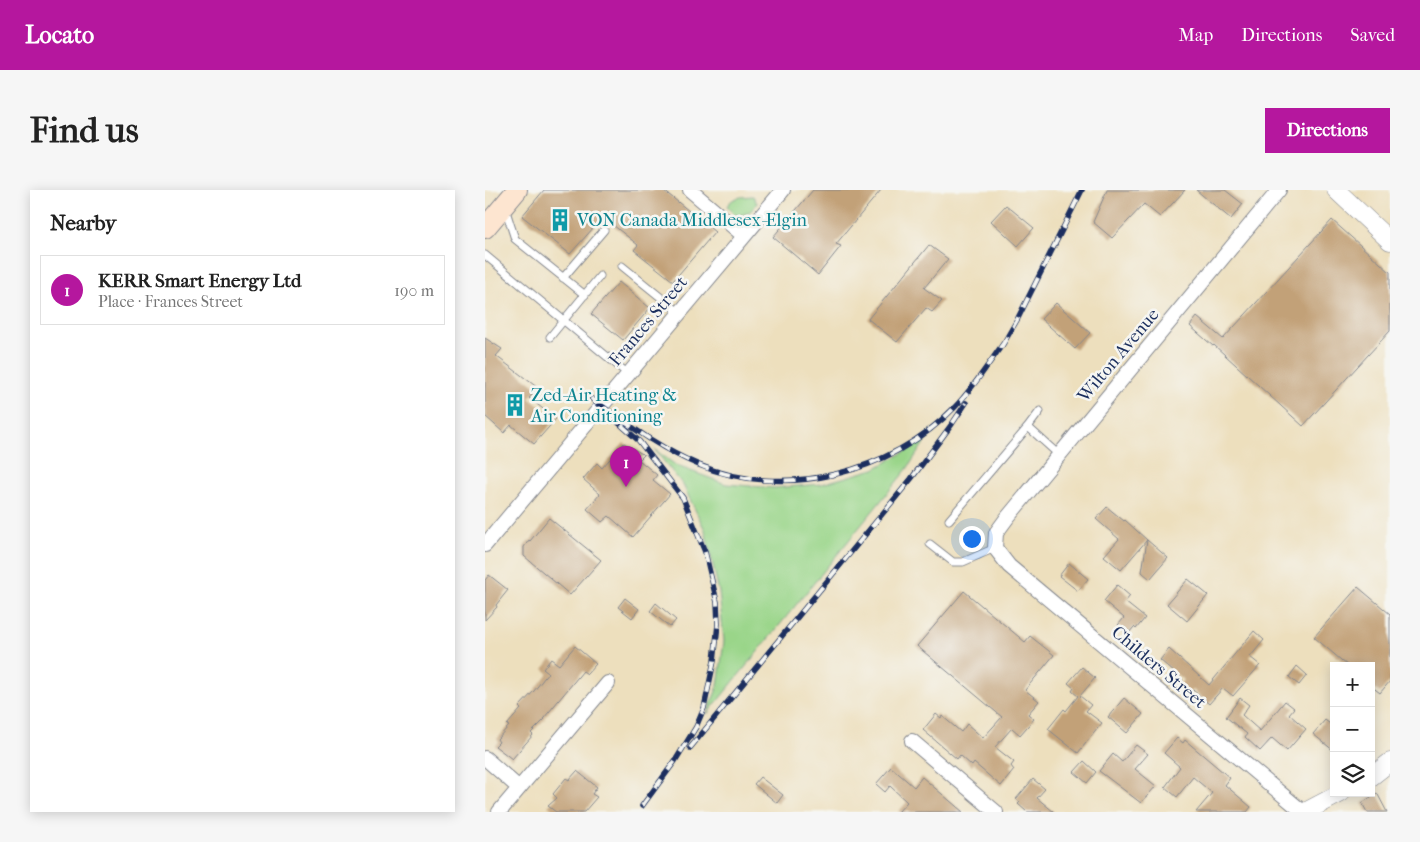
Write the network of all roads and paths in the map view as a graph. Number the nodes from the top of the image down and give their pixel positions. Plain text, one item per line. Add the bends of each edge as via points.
1 (690, 190) edge
2 (783, 190) edge
3 (1279, 190) edge
4 (1336, 190) edge
5 (511, 197) edge
6 (485, 228) edge
7 (604, 230) dead end
8 (744, 236) junction
9 (1390, 241) edge
10 (485, 254) edge
11 (622, 266) dead end
12 (601, 276) dead end
13 (563, 278) junction
14 (585, 295) junction
15 (680, 313) junction
16 (564, 320) junction
17 (550, 337) dead end
18 (628, 374) junction
19 (1040, 411) dead end
20 (1028, 427) junction
21 (1059, 455) junction
22 (949, 520) dead end
23 (930, 544) dead end
24 (485, 545) edge
25 (995, 548) junction
26 (608, 682) dead end
27 (912, 741) dead end
28 (485, 758) edge
29 (1390, 762) edge
30 (1375, 774) edge
31 (519, 788) junction
32 (1333, 797) edge
33 (499, 812) edge
34 (996, 812) edge
35 (1304, 812) edge

1 - 8 street
2 - 8 street, Frances Street
3 - 21 street, Wilton Avenue
4 - 9 street
5 - 6 main road
5 - 13 lane via 515,239
7 - 13 lane
8 - 15 street, Frances Street
10 - 16 lane
11 - 15 lane
12 - 14 lane
13 - 14 lane
14 - 16 lane
15 - 18 street, Frances Street
16 - 17 lane
16 - 18 lane
18 - 24 street, Frances Street
19 - 20 lane
20 - 21 lane
20 - 22 lane
21 - 25 street, Wilton Avenue via 996,533
23 - 25 lane via 953,562 963,562
25 - 35 street, Childers Street via 1009,566
26 - 31 street
27 - 34 street
28 - 31 street
29 - 30 street
31 - 33 street
32 - 35 street

